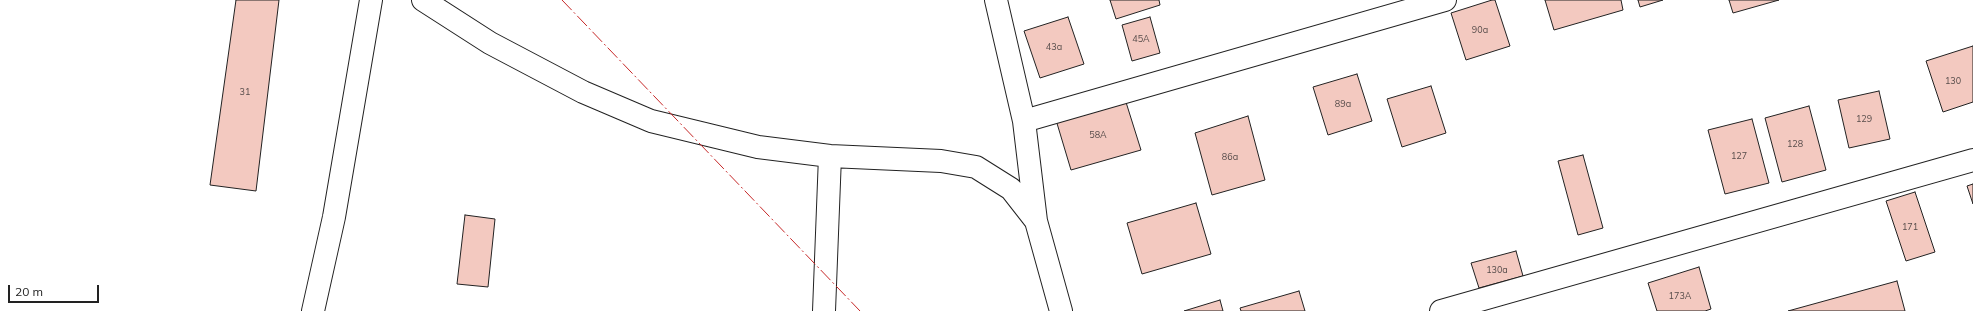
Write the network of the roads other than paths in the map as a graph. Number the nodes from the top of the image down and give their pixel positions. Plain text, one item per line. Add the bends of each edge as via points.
1 (371, 0) edge
2 (423, 0) edge
3 (996, 0) edge
4 (1445, 0) edge
5 (1024, 121) junction
6 (830, 156) junction
7 (1973, 160) edge
8 (1036, 221) junction
9 (313, 311) edge
10 (824, 311) edge
11 (1061, 311) edge
12 (1441, 311) edge

1 - 9 street via 334,217
2 - 6 street via 490,43 576,89 651,121 758,147
3 - 5 street
4 - 5 street
5 - 8 street
6 - 8 street via 941,161 976,167 1011,189
6 - 10 street
7 - 12 street
8 - 11 street

